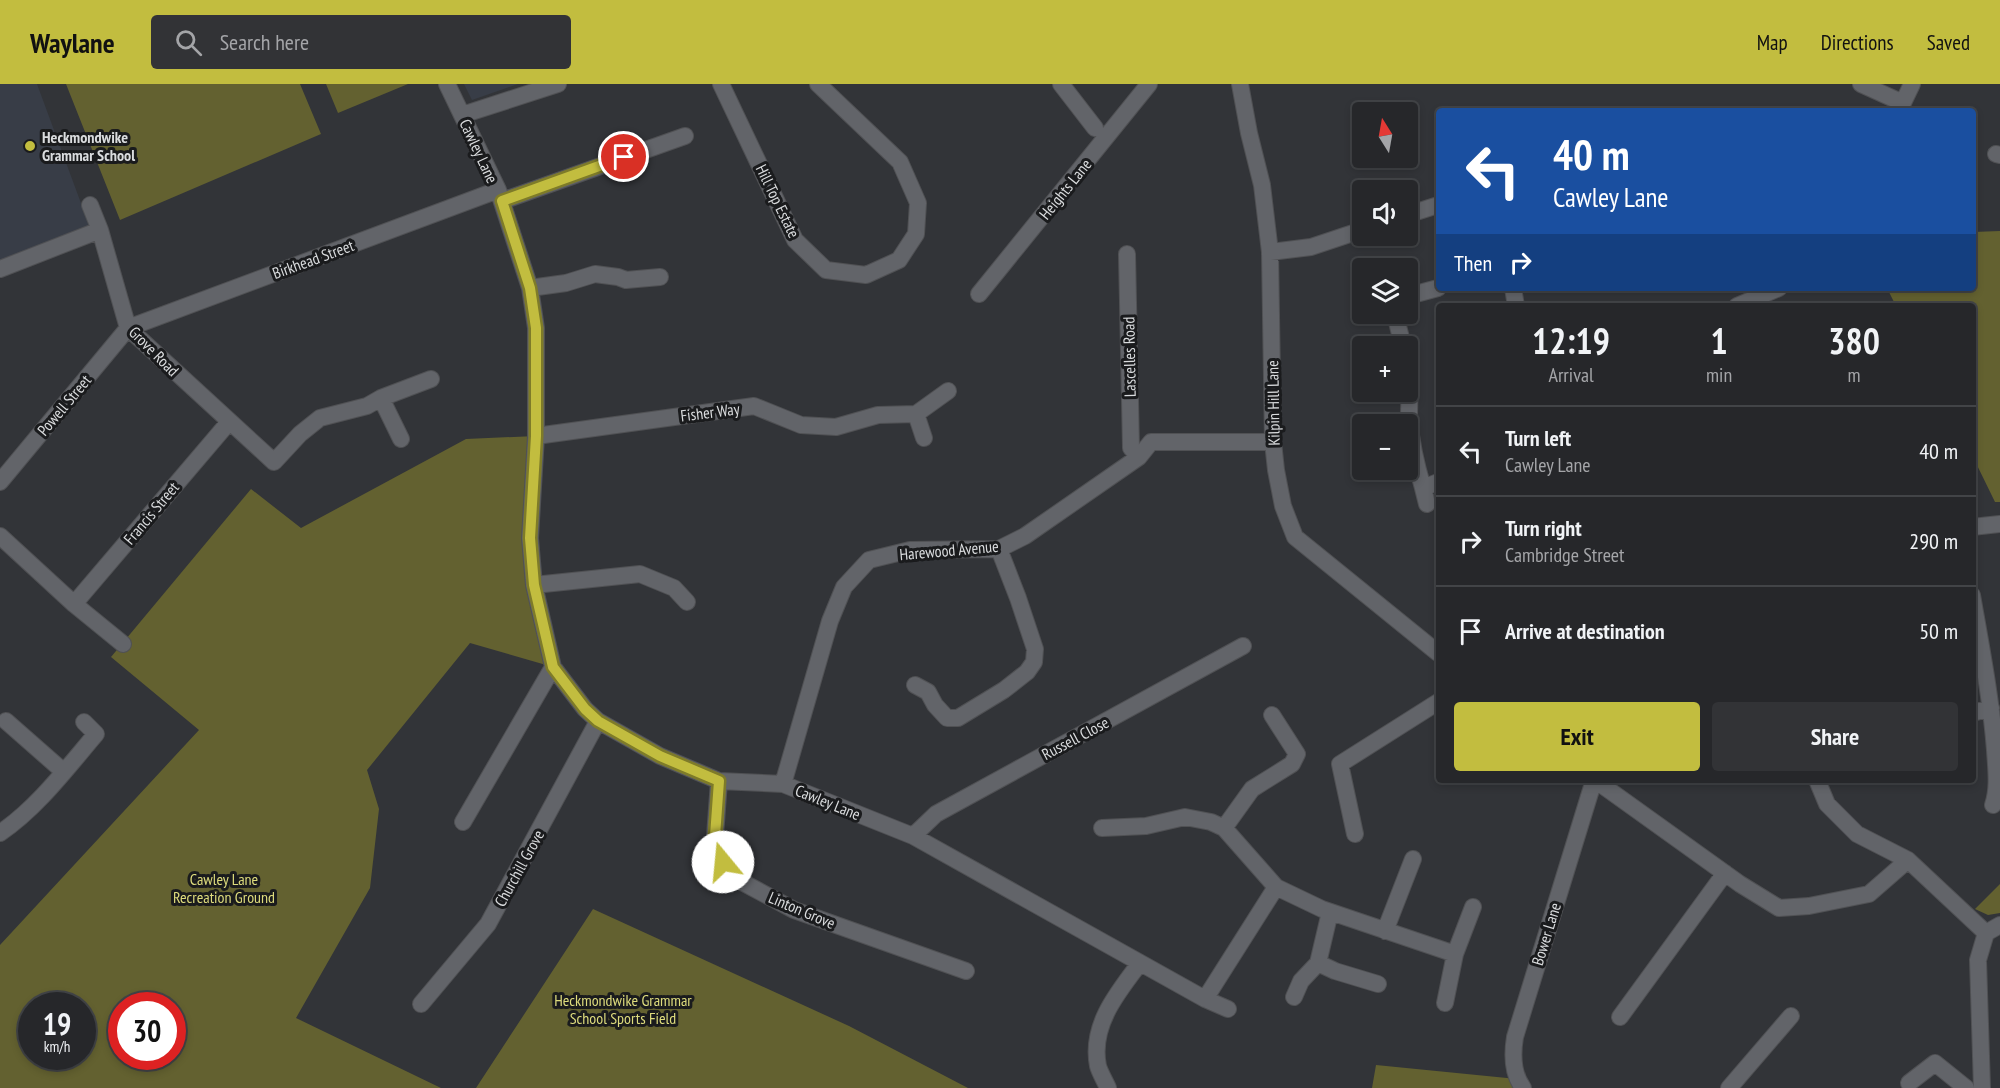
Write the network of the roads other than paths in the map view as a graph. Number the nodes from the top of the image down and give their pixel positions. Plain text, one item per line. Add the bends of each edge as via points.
1 (447, 84) edge
2 (558, 84) edge
3 (721, 84) edge
4 (818, 84) edge
5 (1060, 84) edge
6 (1149, 84) edge
7 (1240, 84) edge
8 (1861, 84) edge
9 (1912, 84) edge
10 (1901, 107) edge
11 (462, 115) junction
12 (1095, 128) dead end
13 (685, 136) dead end
14 (500, 195) junction
15 (90, 204) dead end
16 (1436, 206) edge
17 (1418, 212) edge
18 (100, 230) junction
19 (1352, 233) edge
20 (1270, 252) junction
21 (1127, 254) dead end
22 (0, 269) edge
23 (660, 277) dead end
24 (530, 288) junction
25 (1436, 289) edge
26 (1772, 291) edge
27 (1418, 293) edge
28 (979, 294) dead end
29 (1744, 303) edge
30 (128, 328) junction
31 (430, 379) dead end
32 (948, 391) dead end
33 (381, 398) junction
34 (1409, 402) edge
35 (916, 414) junction
36 (229, 422) junction
37 (536, 436) junction
38 (924, 438) dead end
39 (400, 440) dead end
40 (1273, 442) junction
41 (1138, 457) junction
42 (0, 482) edge
43 (1430, 492) edge
44 (2000, 524) edge
45 (1976, 527) edge
46 (0, 536) edge
47 (999, 549) junction
48 (534, 585) junction
49 (687, 602) dead end
50 (74, 604) junction
51 (1976, 619) edge
52 (123, 644) dead end
53 (1244, 646) dead end
54 (1436, 651) edge
55 (553, 667) junction
56 (915, 685) dead end
57 (1436, 703) edge
58 (1991, 708) junction
59 (1976, 712) edge
60 (1272, 715) dead end
61 (6, 721) dead end
62 (598, 721) junction
63 (84, 722) dead end
64 (63, 772) junction
65 (719, 781) junction
66 (1593, 783) edge
67 (1598, 783) edge
68 (1818, 783) edge
69 (783, 784) junction
70 (1993, 805) dead end
71 (463, 822) dead end
72 (1102, 828) dead end
73 (1224, 828) junction
74 (0, 833) edge
75 (1354, 834) dead end
76 (913, 836) junction
77 (1413, 859) dead end
78 (1908, 860) junction
79 (1725, 873) junction
80 (1276, 887) junction
81 (1473, 907) dead end
82 (1330, 912) junction
83 (1993, 929) edge
84 (1385, 931) junction
85 (1455, 954) junction
86 (1140, 963) junction
87 (1318, 963) junction
88 (966, 971) dead end
89 (1378, 984) dead end
90 (1294, 996) dead end
91 (1205, 999) junction
92 (1445, 1003) dead end
93 (421, 1004) dead end
94 (1228, 1009) dead end
95 (1791, 1016) dead end
96 (1620, 1017) dead end
97 (1909, 1083) dead end
98 (1108, 1088) edge
99 (1523, 1088) edge
100 (1729, 1088) edge
101 (1966, 1088) edge
102 (1982, 1088) edge

1 - 11 street, Cawley Lane
2 - 11 street
3 - 4 street, Hill Top Estate via 795,240 826,270 867,275 899,260 916,234 918,203 900,162
5 - 12 street
6 - 28 street, Heights Lane
7 - 20 street, Kilpin Hill Lane via 1262,185
8 - 10 street
9 - 10 street
11 - 14 street, Cawley Lane
13 - 14 street, Birkhead Street
14 - 24 street, Cawley Lane
14 - 30 street, Birkhead Street
15 - 18 street, Grove Road
16 - 17 street
18 - 22 street
18 - 30 street, Grove Road
19 - 20 street via 1311,247
20 - 40 street, Kilpin Hill Lane
21 - 41 street, Lascelles Road via 1131,448
23 - 24 street via 626,280 595,274
24 - 37 street, Cawley Lane via 536,328
25 - 27 street
26 - 29 street
30 - 36 street, Grove Road
30 - 42 street, Powell Street
31 - 33 street
32 - 35 street
33 - 36 street, Grove Road via 368,406 321,418 274,462
33 - 39 street
34 - 43 street via 1412,451
35 - 37 street, Fisher Way via 878,415 836,427 801,425 754,406
35 - 38 street
36 - 50 street, Francis Street
37 - 48 street, Cawley Lane via 530,538
40 - 41 street, Harewood Avenue via 1150,442
40 - 54 street, Kilpin Hill Lane via 1283,507 1296,537
41 - 47 street, Harewood Avenue via 1025,536
44 - 45 street
46 - 50 street
47 - 56 street via 1035,649 1034,662 1004,690 958,718 947,718 928,692
47 - 69 street, Harewood Avenue via 910,550 869,560 844,587 830,621
48 - 49 street via 640,574 678,583
48 - 55 street, Cawley Lane
50 - 52 street
51 - 58 street
53 - 76 street, Russell Close via 936,813
55 - 62 street, Cawley Lane
55 - 71 street
57 - 75 street via 1340,764
58 - 59 street
58 - 70 street via 1996,778
60 - 73 street via 1297,754 1292,764 1252,789
61 - 64 street
62 - 65 street, Cawley Lane via 660,756
62 - 93 street, Churchill Grove via 488,924
63 - 64 street via 96,734
64 - 74 street via 15,823
65 - 69 street, Cawley Lane
65 - 88 street, Linton Grove via 715,836 723,862 742,882 794,910
66 - 99 street, Bower Lane via 1515,1037 1512,1055
67 - 79 street
68 - 78 street via 1827,804 1857,834
69 - 76 street, Cawley Lane
72 - 73 street via 1146,826 1185,817
73 - 80 street
76 - 86 street, Cawley Lane
77 - 84 street
78 - 79 street via 1869,894 1809,906 1779,908
78 - 83 street
79 - 96 street
80 - 82 street
80 - 91 street
81 - 85 street
82 - 84 street
82 - 87 street
83 - 102 street via 1978,960
84 - 85 street
85 - 92 street
86 - 91 street, Cawley Lane
86 - 98 street via 1114,997 1097,1045 1098,1068
87 - 89 street
87 - 90 street via 1301,981
91 - 94 street, Cawley Lane
95 - 100 street
97 - 101 street via 1935,1063

